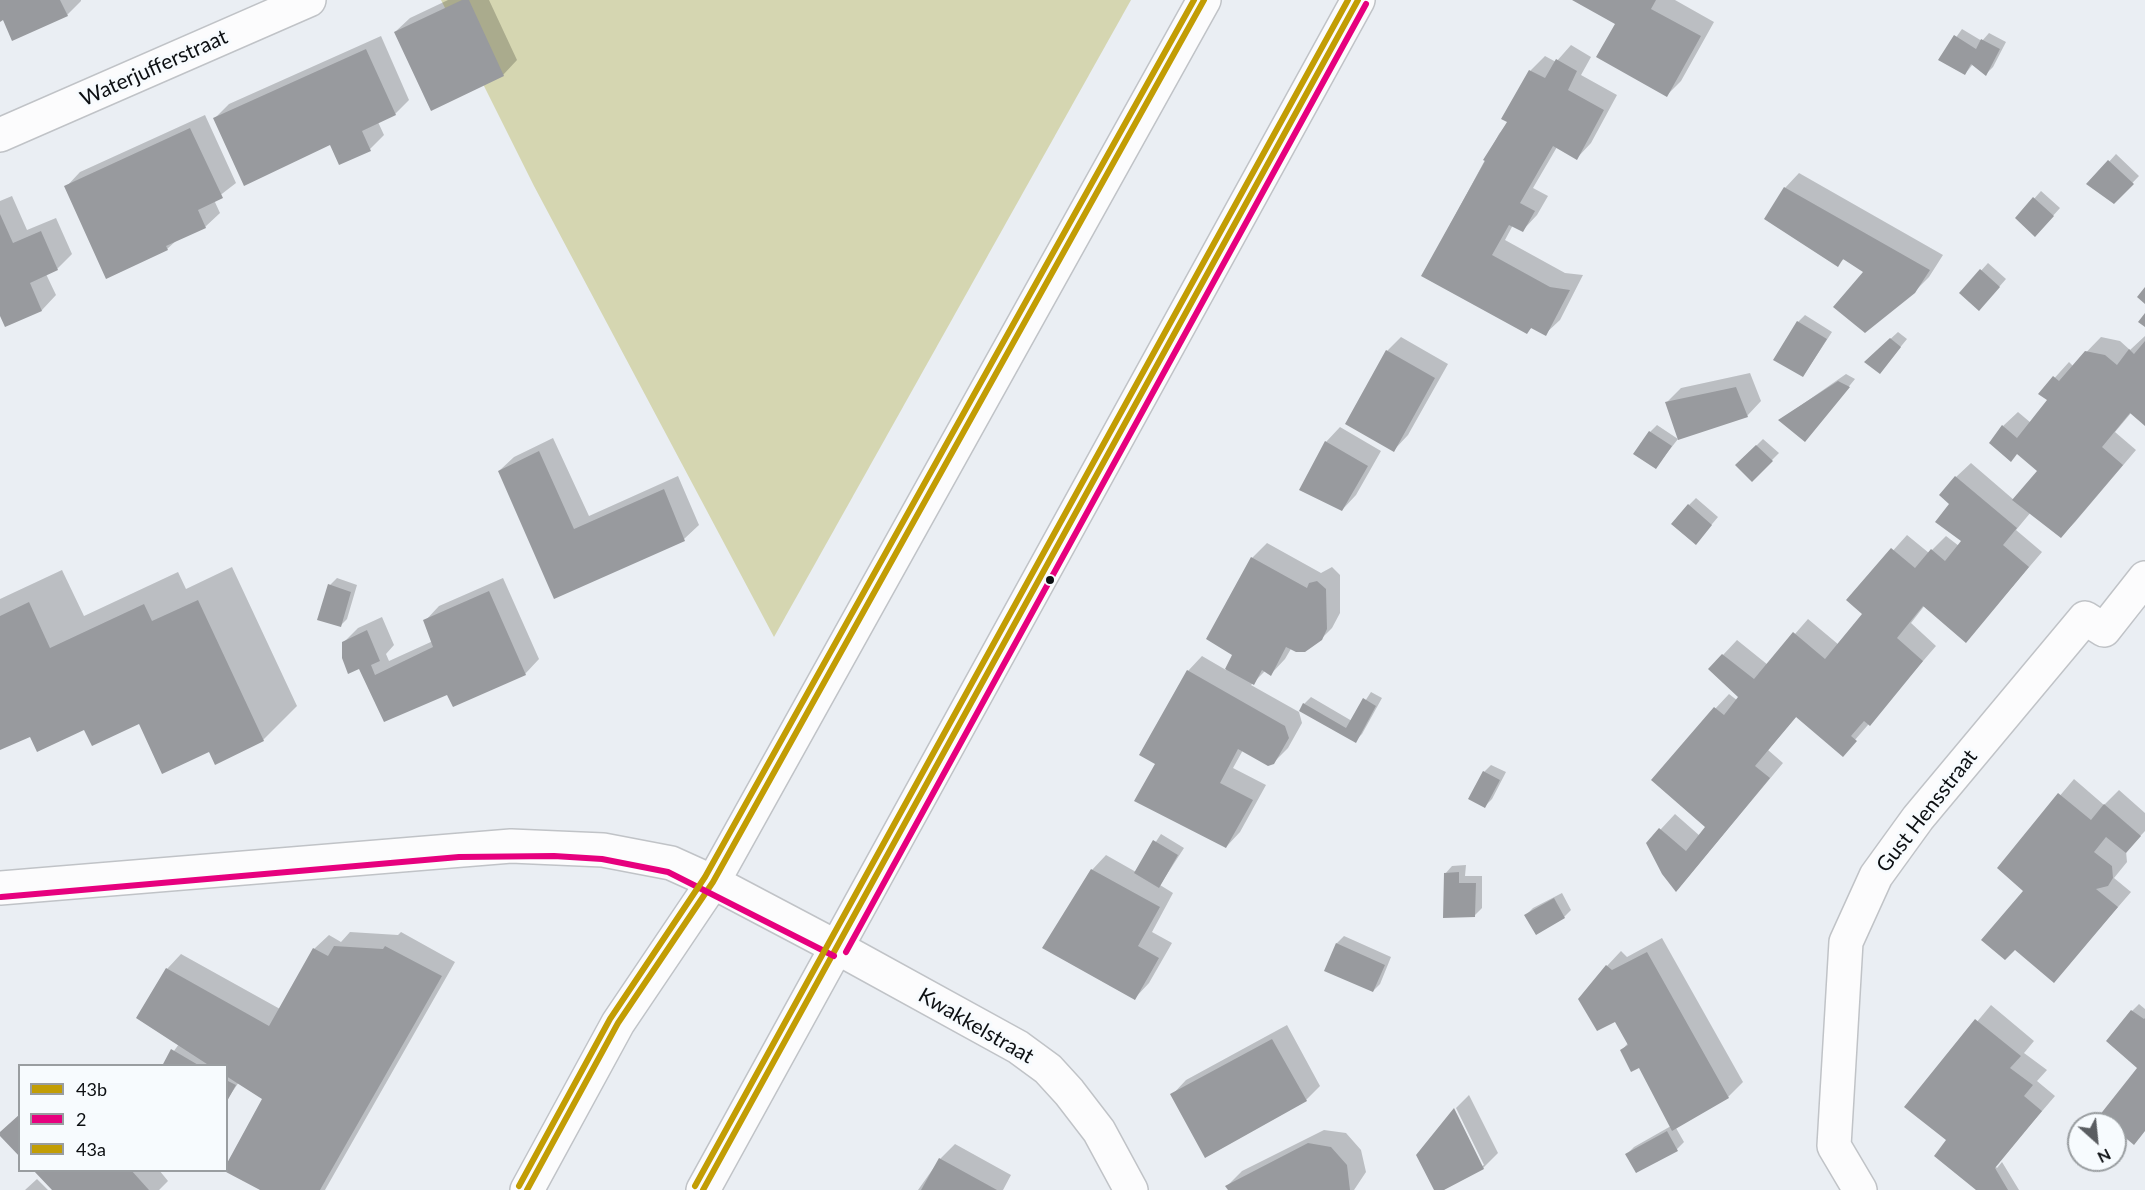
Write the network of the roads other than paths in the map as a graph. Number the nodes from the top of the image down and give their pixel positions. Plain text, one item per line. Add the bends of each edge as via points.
1 (309, 0) edge
2 (1204, 0) edge
3 (1358, 0) edge
4 (0, 135) edge
5 (2145, 578) edge
6 (712, 882) junction
7 (0, 888) edge
8 (838, 948) junction
9 (527, 1190) edge
10 (703, 1190) edge
11 (1131, 1190) edge
12 (1860, 1190) edge

1 - 4 main road, Waterjufferstraat
2 - 6 main road
3 - 8 main road
5 - 12 main road, Gust Hensstraat via 2104,630 2085,618 1918,818 1876,876 1846,942 1834,1146
6 - 7 main road, Kwakkelstraat via 671,863 627,854 511,846
6 - 8 main road, Kwakkelstraat
6 - 9 main road via 618,1023
8 - 10 main road
8 - 11 main road, Kwakkelstraat via 1018,1047 1048,1069 1099,1131

